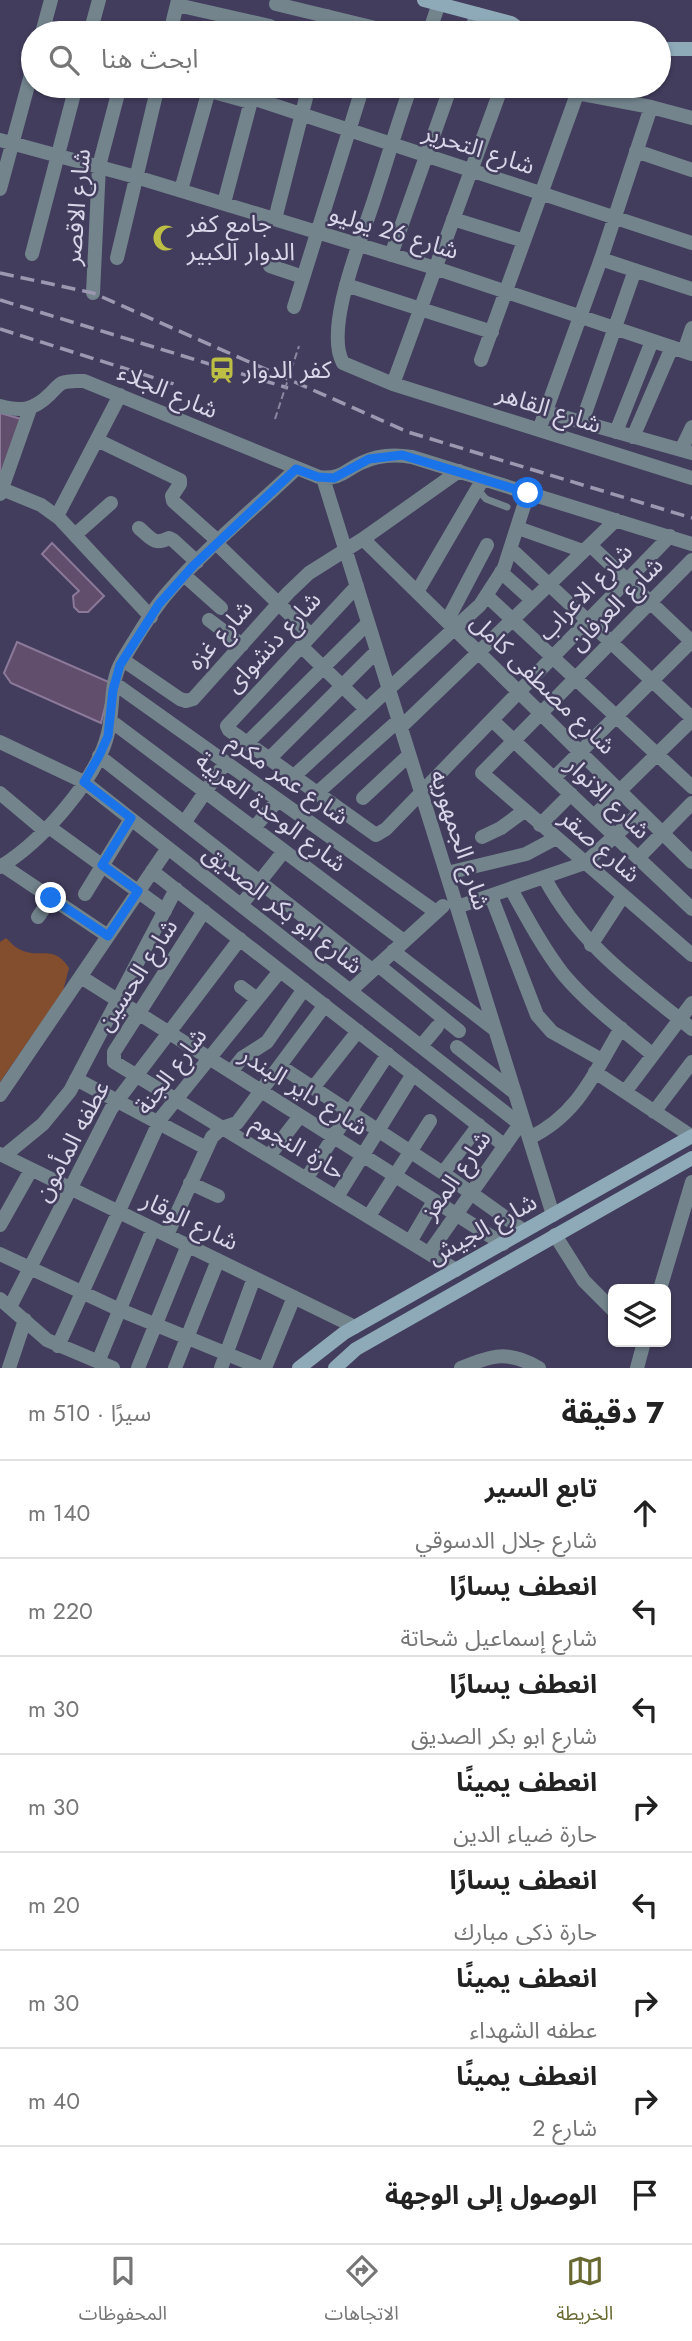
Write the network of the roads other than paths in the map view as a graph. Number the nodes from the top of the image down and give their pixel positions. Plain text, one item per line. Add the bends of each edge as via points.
1 (51, 0) edge
2 (99, 0) edge
3 (424, 0) edge
4 (276, 2) edge
5 (177, 3) edge
6 (439, 3) junction
7 (477, 14) junction
8 (327, 16) junction
9 (45, 21) edge
10 (93, 21) edge
11 (173, 21) edge
12 (238, 21) edge
13 (271, 21) edge
14 (326, 21) edge
15 (345, 21) edge
16 (433, 21) edge
17 (474, 21) edge
18 (503, 21) edge
19 (671, 49) edge
20 (692, 49) edge
21 (22, 98) edge
22 (73, 98) edge
23 (117, 98) edge
24 (155, 98) edge
25 (207, 98) edge
26 (251, 98) edge
27 (260, 98) edge
28 (306, 98) edge
29 (359, 98) edge
30 (407, 98) edge
31 (447, 98) edge
32 (498, 98) edge
33 (576, 98) edge
34 (615, 98) edge
35 (651, 107) junction
36 (302, 114) junction
37 (692, 118) edge
38 (349, 130) junction
39 (6, 141) edge
40 (391, 144) junction
41 (636, 151) junction
42 (58, 155) junction
43 (426, 156) junction
44 (99, 166) junction
45 (472, 170) junction
46 (692, 170) edge
47 (136, 177) junction
48 (0, 189) edge
49 (181, 190) junction
50 (541, 193) junction
51 (224, 203) junction
52 (615, 218) junction
53 (275, 219) junction
54 (453, 219) junction
55 (317, 232) junction
56 (524, 241) junction
57 (692, 243) edge
58 (359, 245) junction
59 (32, 254) dead end
60 (391, 255) junction
61 (117, 258) dead end
62 (601, 259) junction
63 (270, 266) dead end
64 (435, 268) junction
65 (635, 270) junction
66 (303, 277) junction
67 (346, 285) junction
68 (692, 289) edge
69 (506, 291) junction
70 (93, 293) dead end
71 (294, 307) dead end
72 (420, 309) junction
73 (581, 316) junction
74 (616, 328) junction
75 (692, 328) edge
76 (492, 332) junction
77 (652, 341) junction
78 (683, 351) edge
79 (481, 360) dead end
80 (393, 384) junction
81 (120, 395) junction
82 (0, 406) edge
83 (30, 409) junction
84 (546, 412) junction
85 (582, 422) junction
86 (692, 427) edge
87 (539, 430) junction
88 (616, 432) junction
89 (633, 437) junction
90 (97, 440) junction
91 (686, 452) edge
92 (296, 469) junction
93 (459, 471) junction
94 (323, 478) junction
95 (692, 478) edge
96 (480, 484) junction
97 (1, 492) edge
98 (528, 493) junction
99 (111, 503) dead end
100 (507, 507) dead end
101 (57, 516) junction
102 (616, 520) junction
103 (139, 528) dead end
104 (517, 528) junction
105 (76, 534) junction
106 (670, 536) junction
107 (363, 539) junction
108 (218, 543) junction
109 (692, 544) edge
110 (487, 545) dead end
111 (587, 548) junction
112 (345, 549) junction
113 (511, 549) junction
114 (692, 560) edge
115 (197, 562) junction
116 (501, 572) junction
117 (184, 575) junction
118 (627, 580) junction
119 (549, 584) junction
120 (356, 586) junction
121 (417, 592) junction
122 (487, 596) junction
123 (532, 600) junction
124 (650, 602) junction
125 (279, 604) junction
126 (221, 608) dead end
127 (151, 617) junction
128 (512, 619) junction
129 (209, 620) dead end
130 (588, 621) junction
131 (368, 624) junction
132 (451, 625) junction
133 (306, 641) junction
134 (692, 641) edge
135 (611, 642) junction
136 (242, 645) junction
137 (377, 652) junction
138 (478, 652) junction
139 (553, 657) junction
140 (123, 660) junction
141 (324, 668) junction
142 (575, 678) junction
143 (652, 680) junction
144 (114, 683) junction
145 (342, 686) junction
146 (388, 688) junction
147 (519, 692) junction
148 (366, 709) junction
149 (541, 713) junction
150 (616, 716) junction
151 (692, 719) edge
152 (492, 720) junction
153 (111, 721) junction
154 (400, 724) junction
155 (514, 740) junction
156 (0, 742) edge
157 (247, 743) junction
158 (580, 752) junction
159 (657, 754) junction
160 (409, 755) junction
161 (99, 756) junction
162 (268, 759) junction
163 (225, 762) junction
164 (483, 770) joint
165 (293, 777) junction
166 (554, 778) junction
167 (84, 782) junction
168 (692, 787) edge
169 (620, 791) junction
170 (205, 792) junction
171 (0, 793) edge
172 (316, 793) junction
173 (421, 793) junction
174 (571, 794) junction
175 (363, 798) dead end
176 (278, 800) junction
177 (692, 803) edge
178 (524, 811) junction
179 (641, 812) junction
180 (594, 816) junction
181 (131, 818) junction
182 (184, 823) junction
183 (540, 825) junction
184 (254, 828) junction
185 (47, 829) junction
186 (663, 833) junction
187 (615, 836) junction
188 (482, 837) dead end
189 (556, 838) junction
190 (168, 848) junction
191 (284, 851) junction
192 (638, 858) junction
193 (692, 862) edge
194 (585, 863) junction
195 (102, 865) junction
196 (1, 866) edge
197 (152, 871) junction
198 (447, 873) junction
199 (545, 878) junction
200 (260, 882) junction
201 (176, 889) junction
202 (511, 890) junction
203 (138, 891) junction
204 (85, 894) dead end
205 (491, 896) junction
206 (624, 896) junction
207 (51, 898) junction
208 (456, 901) junction
209 (241, 905) junction
210 (692, 909) edge
211 (165, 911) junction
212 (204, 911) junction
213 (436, 912) junction
214 (38, 917) dead end
215 (108, 936) junction
216 (240, 939) junction
217 (404, 940) junction
218 (591, 944) junction
219 (393, 951) junction
220 (692, 955) edge
221 (375, 967) junction
222 (281, 971) junction
223 (81, 977) junction
224 (241, 987) dead end
225 (304, 989) junction
226 (350, 991) junction
227 (257, 999) junction
228 (118, 1000) junction
229 (692, 1003) edge
230 (325, 1005) junction
231 (139, 1013) junction
232 (680, 1019) junction
233 (437, 1027) dead end
234 (621, 1028) junction
235 (495, 1029) junction
236 (692, 1029) edge
237 (358, 1031) junction
238 (459, 1031) dead end
239 (169, 1032) junction
240 (421, 1046) junction
241 (457, 1047) dead end
242 (388, 1054) junction
243 (653, 1055) junction
244 (209, 1058) junction
245 (692, 1062) edge
246 (116, 1064) joint
247 (280, 1066) junction
248 (598, 1066) junction
249 (231, 1072) junction
250 (413, 1074) junction
251 (135, 1075) junction
252 (76, 1079) junction
253 (313, 1088) junction
254 (261, 1091) junction
255 (625, 1092) junction
256 (516, 1094) junction
257 (0, 1096) edge
258 (174, 1099) junction
259 (116, 1100) junction
260 (654, 1112) junction
261 (350, 1113) junction
262 (300, 1116) junction
263 (430, 1121) dead end
264 (158, 1123) junction
265 (479, 1125) junction
266 (222, 1128) junction
267 (525, 1130) junction
268 (378, 1131) junction
269 (691, 1136) edge
270 (334, 1137) junction
271 (505, 1146) junction
272 (206, 1148) junction
273 (411, 1152) junction
274 (2, 1155) edge
275 (363, 1156) junction
276 (269, 1157) junction
277 (688, 1165) edge
278 (31, 1170) junction
279 (443, 1173) junction
280 (395, 1176) junction
281 (306, 1179) junction
282 (692, 1182) edge
283 (190, 1183) junction
284 (70, 1189) junction
285 (471, 1194) junction
286 (218, 1196) dead end
287 (337, 1197) junction
288 (434, 1201) junction
289 (118, 1212) junction
290 (456, 1215) junction
291 (553, 1215) junction
292 (369, 1216) junction
293 (0, 1226) edge
294 (524, 1231) junction
295 (160, 1232) junction
296 (555, 1235) junction
297 (410, 1241) junction
298 (503, 1244) junction
299 (188, 1245) junction
300 (429, 1253) junction
301 (0, 1254) edge
302 (218, 1260) junction
303 (30, 1268) junction
304 (456, 1270) junction
305 (254, 1278) junction
306 (661, 1284) edge
307 (82, 1292) junction
308 (294, 1297) junction
309 (5, 1303) edge
310 (608, 1305) edge
311 (120, 1310) junction
312 (25, 1320) junction
313 (155, 1325) junction
314 (355, 1326) junction
315 (187, 1338) junction
316 (58, 1346) junction
317 (642, 1347) edge
318 (223, 1361) edge
319 (99, 1362) junction
320 (344, 1364) edge
321 (9, 1368) edge
322 (113, 1368) edge
323 (138, 1368) edge
324 (175, 1368) edge
325 (263, 1368) edge
326 (299, 1368) edge
327 (461, 1368) edge
328 (539, 1368) edge
329 (636, 1368) edge

1 - 9 street
2 - 10 street
3 - 6 main road
4 - 8 street
4 - 13 street
5 - 11 street
5 - 12 street
6 - 7 main road
6 - 16 street
7 - 17 street
7 - 18 main road
8 - 14 street
8 - 15 street
19 - 20 main road
21 - 39 street
22 - 42 street
23 - 44 street, شارع الاقصر
24 - 47 street
25 - 49 street
26 - 51 street
27 - 36 street, شارع التحرير
28 - 36 street
29 - 38 street
30 - 40 street
31 - 43 street
32 - 45 street
33 - 50 street
34 - 35 street
35 - 37 street
35 - 41 street
36 - 38 street, شارع التحرير
36 - 53 street
38 - 40 street, شارع التحرير
38 - 55 street
39 - 42 street, شارع 26 يوليو
39 - 48 street
40 - 43 street, شارع التحرير
40 - 58 street
41 - 46 street
41 - 52 street
42 - 44 street, شارع 26 يوليو
42 - 59 street
43 - 45 street, شارع التحرير
43 - 60 street
44 - 47 street, شارع 26 يوليو
44 - 70 street, شارع الاقصر
45 - 50 street, شارع التحرير
45 - 54 street
47 - 49 street, شارع 26 يوليو
47 - 61 street
49 - 51 street, شارع 26 يوليو
50 - 52 street, شارع التحرير
50 - 56 street
51 - 53 street, شارع 26 يوليو
52 - 57 street, شارع التحرير
52 - 62 street
53 - 55 street, شارع 26 يوليو
54 - 56 street
54 - 64 street
55 - 58 street, شارع 26 يوليو
55 - 66 street
56 - 69 street
58 - 60 street, شارع 26 يوليو
58 - 67 street
60 - 64 street, شارع 26 يوليو
62 - 65 street
62 - 73 street
63 - 66 street
64 - 69 street, شارع 26 يوليو
64 - 72 street
65 - 68 street
65 - 74 street
66 - 71 street
67 - 72 street
67 - 80 street, شارع القاهر via 337,338 339,357 347,366
69 - 73 street, شارع 26 يوليو
69 - 76 street
72 - 76 street
72 - 80 street
73 - 74 street, شارع 26 يوليو
73 - 84 street
74 - 77 street, شارع 26 يوليو
74 - 85 street
75 - 78 street
76 - 79 street
77 - 78 street, شارع 26 يوليو
77 - 88 street
78 - 89 street
80 - 87 street, شارع القاهر
81 - 83 street, شارع الجلاء via 85,381 65,382
81 - 90 street
81 - 92 street, شارع الجلاء
82 - 83 street
83 - 97 street
84 - 85 street, شارع القاهر
84 - 87 street
85 - 88 street, شارع القاهر
86 - 91 street
87 - 95 street, شارع القاهر
88 - 89 street, شارع القاهر
89 - 91 street, شارع القاهر
90 - 101 street
90 - 108 street via 180,480 173,501
92 - 94 street, شارع الجلاء
92 - 108 street
93 - 94 street via 391,455 369,459 334,478
93 - 96 street
93 - 107 street, شارع غزه
94 - 112 street, شارع الجمهوريه
96 - 98 street
96 - 100 lane via 487,500
96 - 121 street
97 - 101 street via 41,505
98 - 102 street
98 - 104 street
99 - 105 street
101 - 105 street
102 - 106 street
102 - 111 street
103 - 115 street via 156,542 173,540
104 - 111 street
104 - 113 street
105 - 127 street
106 - 109 street
106 - 118 street, شارع الاعراب
107 - 112 street, شارع غزه
107 - 121 street, شارع مصطفى كامل
108 - 115 street
108 - 125 street
110 - 132 street
111 - 118 street
111 - 119 street
112 - 120 street, شارع الجمهوريه
112 - 125 street, شارع غزه via 309,573
113 - 116 street
113 - 119 street
114 - 124 street, شارع العرفان
115 - 117 street
116 - 122 street
116 - 123 street
117 - 126 street
117 - 127 street
118 - 124 street
118 - 130 street, شارع الاعراب
119 - 123 street
119 - 130 street
120 - 131 street, شارع الجمهوريه
120 - 133 street, شارع دنشواى
121 - 132 street, شارع مصطفى كامل
122 - 128 street
122 - 132 street via 470,617
123 - 128 street
124 - 134 street
124 - 135 street, شارع العرفان
125 - 133 street
125 - 136 street, شارع غزه
127 - 140 street
128 - 138 street
128 - 139 street
129 - 136 street
130 - 135 street
130 - 139 street, شارع الاعراب
131 - 137 street, شارع الجمهوريه
131 - 141 street
132 - 138 street, شارع مصطفى كامل
132 - 146 street
133 - 141 street
133 - 157 street, شارع دنشواى via 228,724 229,730
134 - 143 street
135 - 142 street, شارع العرفان
135 - 143 street
136 - 140 street, شارع غزه via 189,701
137 - 145 street
137 - 146 street, شارع الجمهوريه
138 - 147 street, شارع مصطفى كامل
138 - 154 street
139 - 142 street
139 - 147 street, شارع الاعراب
140 - 144 street
141 - 145 street
141 - 157 street
142 - 149 street, شارع العرفان
142 - 150 street
143 - 150 street
143 - 151 street
144 - 153 street
144 - 163 street, شارع عمر مكرم
145 - 148 street
145 - 162 street
146 - 148 street
146 - 154 street, شارع الجمهوريه
147 - 149 street, شارع مصطفى كامل
147 - 152 street, شارع الاعراب
148 - 165 street
149 - 155 street, شارع العرفان
149 - 158 street, شارع مصطفى كامل
150 - 158 street
150 - 159 street
151 - 159 street
152 - 155 street, شارع الانوار
152 - 173 street, شارع الاعراب
153 - 161 street
153 - 170 street, شارع الوحدة العربية
154 - 160 street, شارع الجمهوريه
154 - 172 street
155 - 164 street, شارع العرفان
155 - 166 street, شارع الانوار
156 - 167 street, شارع ابو بكر الصديق
157 - 162 street
158 - 166 street
158 - 169 street, شارع مصطفى كامل
159 - 168 street
159 - 169 street
160 - 173 street, شارع الجمهوريه
160 - 175 street
161 - 167 street
161 - 182 street
162 - 165 street
163 - 170 street
163 - 176 street, شارع عمر مكرم
164 - 178 street, شارع صقر via 484,776
165 - 172 street
166 - 174 street, شارع الانوار
167 - 181 street, شارع ابو بكر الصديق
167 - 185 street
169 - 179 street, شارع مصطفى كامل
169 - 180 street
170 - 182 street
170 - 184 street, شارع الوحدة العربية
171 - 185 street
172 - 173 street, شارع الاعراب via 371,834 381,834
173 - 198 street, شارع الجمهوريه
174 - 180 street, شارع الانوار
174 - 183 street
176 - 184 street
176 - 213 street, شارع عمر مكرم
177 - 186 street
178 - 183 street, شارع صقر
178 - 188 street
179 - 186 street, شارع مصطفى كامل
179 - 187 street
180 - 187 street, شارع الانوار
181 - 190 street, شارع ابو بكر الصديق
181 - 195 street
182 - 200 street
183 - 189 street, شارع صقر
184 - 191 street, شارع الوحدة العربية
185 - 195 street
185 - 196 street
186 - 192 street
186 - 193 street, شارع مصطفى كامل
187 - 192 street, شارع الانوار
187 - 194 street
189 - 194 street, شارع صقر
189 - 198 street via 526,854
190 - 197 street
190 - 209 street, شارع ابو بكر الصديق
191 - 200 street
191 - 217 street, شارع الوحدة العربية
192 - 210 street, شارع الانوار
194 - 199 street
194 - 206 street, شارع صقر
195 - 203 street
195 - 204 street
196 - 207 street
197 - 201 street
197 - 203 street
198 - 208 street, شارع الجمهوريه
199 - 202 street
199 - 218 street
200 - 209 street
200 - 221 street
201 - 211 street, شارع الوقار
201 - 212 street
202 - 205 street
202 - 234 street via 565,975
203 - 211 street
203 - 215 street
205 - 208 street
205 - 248 street via 541,1021
206 - 218 street
206 - 220 street, شارع صقر
207 - 214 street
207 - 215 street
208 - 213 street
208 - 235 street, شارع الجمهوريه
209 - 226 street, شارع ابو بكر الصديق
211 - 228 street, شارع الوقار
212 - 216 street
212 - 231 street, شارع الحسين
213 - 217 street
215 - 223 street
216 - 222 street
216 - 239 street, عطفه المأمون
217 - 219 street
218 - 232 street
219 - 221 street
219 - 235 street
221 - 226 street
221 - 238 street
222 - 225 street
222 - 227 street, شارع الجنة
223 - 228 street, شارع داير البندر
223 - 257 street
224 - 227 street
225 - 230 street
225 - 249 street via 267,1042
226 - 240 street, شارع ابو بكر الصديق
227 - 244 street, شارع الجنة
228 - 231 street, شارع داير البندر
228 - 252 street, شارع الوقار
229 - 232 street
230 - 237 street
230 - 247 street
231 - 239 street, شارع داير البندر
231 - 246 street, شارع الحسين via 114,1052
232 - 236 street
232 - 243 street
233 - 240 street
234 - 243 street
234 - 248 street
235 - 256 street, شارع الجمهوريه
237 - 242 street
237 - 253 street
239 - 244 street, شارع داير البندر
239 - 251 street, عطفه المأمون
240 - 267 street, شارع ابو بكر الصديق
241 - 256 street
242 - 250 street
242 - 261 street
243 - 255 street
244 - 249 street, شارع داير البندر
244 - 258 street, شارع الجنة
245 - 260 street
246 - 251 street, حارة النجوم
247 - 253 street
247 - 254 street
248 - 255 street
248 - 267 street via 568,1111 547,1128
249 - 254 street, شارع داير البندر
250 - 265 street
250 - 268 street
251 - 258 street, حارة النجوم
251 - 259 street, عطفه المأمون
252 - 259 street
252 - 274 street, شارع الوقار via 43,1124
253 - 261 street
254 - 262 street, شارع داير البندر
254 - 266 street via 237,1123
255 - 260 street
256 - 267 street, شارع الجمهوريه
258 - 264 street, شارع الجنة
258 - 266 street, حارة النجوم
259 - 264 street
259 - 284 street, عطفه المأمون
260 - 269 street
261 - 268 street
261 - 270 street
262 - 270 street, شارع داير البندر
262 - 276 street
263 - 273 street
264 - 272 street
264 - 289 street, شارع الجنة
265 - 271 street
265 - 279 street
266 - 272 street
266 - 276 street, حارة النجوم
267 - 271 street, شارع المعز
267 - 291 street, شارع الجمهوريه
268 - 273 street
268 - 275 street
269 - 291 main road, شارع الجيش
270 - 275 street, شارع داير البندر
270 - 281 street
271 - 285 street, شارع المعز
272 - 283 street
273 - 279 street
273 - 280 street
274 - 278 street, شارع الوقار
275 - 280 street, شارع داير البندر
275 - 287 street
276 - 281 street, حارة النجوم
277 - 296 main road, شارع الجيش
278 - 284 street, شارع الوقار
278 - 293 street
279 - 285 street
280 - 288 street, شارع داير البندر
280 - 292 street
281 - 287 street, حارة النجوم
282 - 306 street
283 - 286 street
283 - 295 street
284 - 289 street, شارع الوقار
284 - 303 street, عطفه المأمون
285 - 290 street, شارع المعز
285 - 294 street
287 - 292 street, حارة النجوم
288 - 290 street, شارع داير البندر
288 - 297 street
289 - 295 street, شارع الوقار
289 - 307 street, شارع الجنة
290 - 298 street, شارع داير البندر
290 - 300 street, شارع المعز
291 - 294 main road, شارع الجيش
292 - 297 street, حارة النجوم
294 - 298 main road, شارع الجيش
295 - 299 street, شارع الوقار
295 - 311 street
296 - 310 street via 584,1282
296 - 320 main road, شارع الجيش
297 - 300 street, حارة النجوم
298 - 304 main road, شارع الجيش
299 - 302 street, شارع الوقار
299 - 313 street
300 - 304 street, حارة النجوم
301 - 303 street
302 - 305 street, شارع الوقار
302 - 315 street
303 - 307 street
303 - 309 street, عطفه المأمون
304 - 314 main road, شارع الجيش
305 - 308 street, شارع الوقار
305 - 318 street
307 - 311 street
307 - 316 street, شارع الجنة
308 - 314 street, شارع الوقار
308 - 325 street
309 - 312 street
311 - 313 street
311 - 319 street
312 - 316 street
312 - 321 street
313 - 315 street
313 - 323 street
314 - 326 main road, شارع الجيش
315 - 318 street
315 - 324 street
316 - 319 street
317 - 329 street
318 - 325 street
319 - 322 street
327 - 328 street via 498,1356 515,1357

